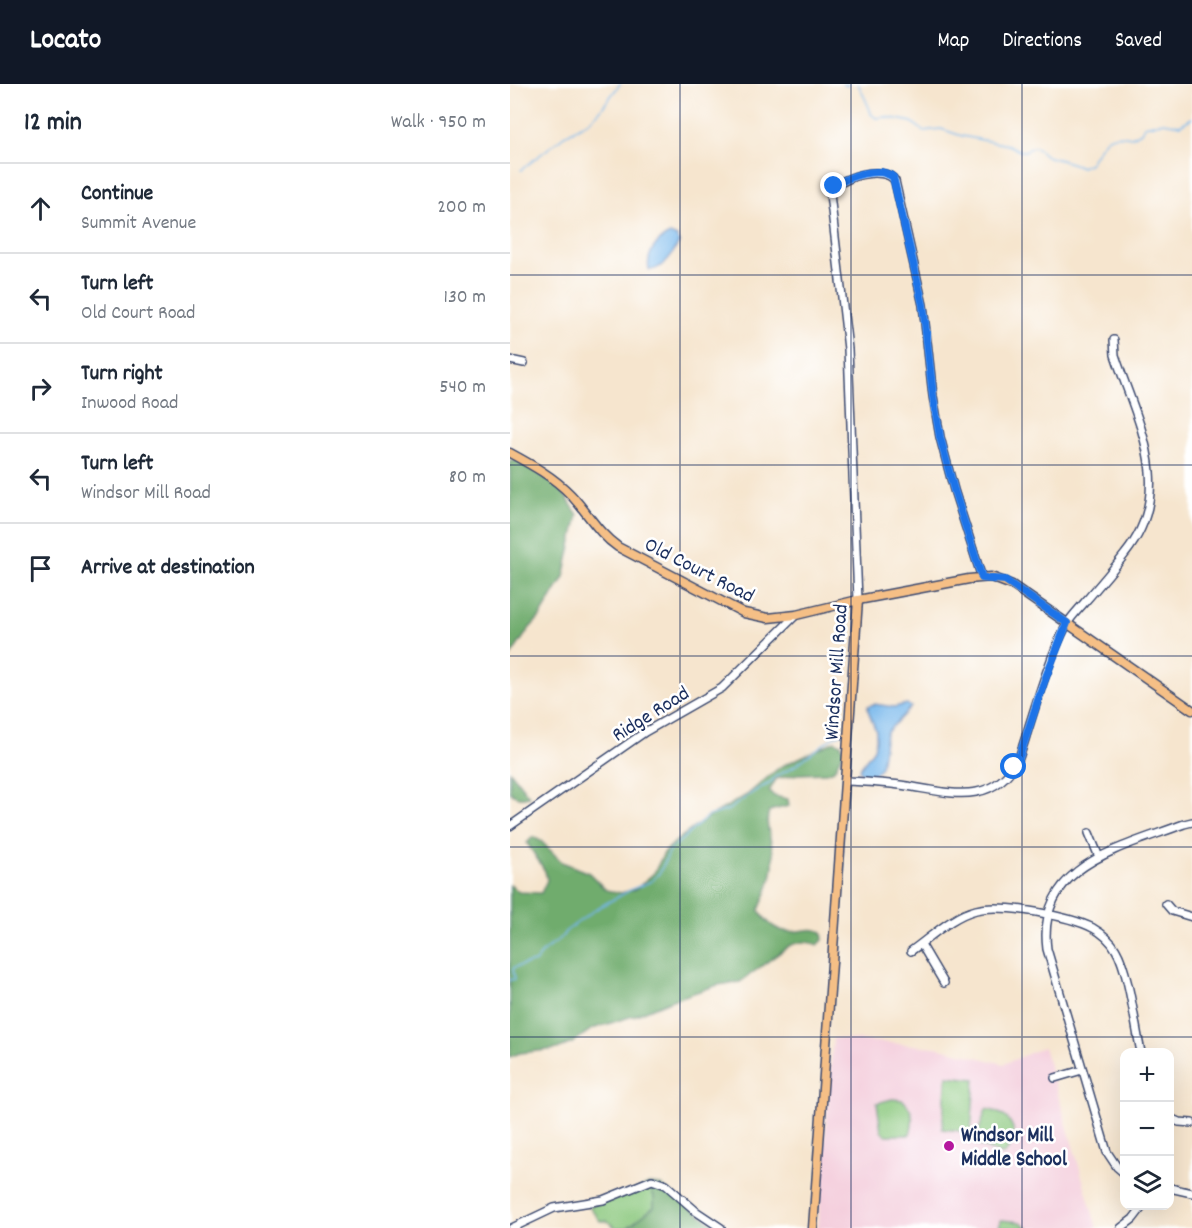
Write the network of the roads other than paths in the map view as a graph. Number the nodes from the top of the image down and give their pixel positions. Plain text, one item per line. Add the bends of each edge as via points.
1 (1114, 340) dead end
2 (510, 360) edge
3 (524, 363) dead end
4 (510, 453) edge
5 (982, 578) junction
6 (858, 600) junction
7 (796, 615) junction
8 (1067, 623) junction
9 (1192, 710) edge
10 (846, 782) junction
11 (1192, 822) edge
12 (510, 826) edge
13 (1089, 833) dead end
14 (1099, 857) junction
15 (1166, 904) dead end
16 (1048, 916) junction
17 (1192, 917) edge
18 (921, 944) junction
19 (911, 951) dead end
20 (944, 983) dead end
21 (1140, 1048) edge
22 (1082, 1070) junction
23 (1055, 1078) dead end
24 (1174, 1120) edge
25 (1192, 1123) edge
26 (1120, 1169) edge
27 (1174, 1189) edge
28 (1192, 1193) edge
29 (1140, 1210) edge
30 (512, 1228) edge
31 (721, 1228) edge
32 (813, 1228) edge
33 (1121, 1228) edge

1 - 8 street via 1115,355 1150,461 1149,506 1127,552
2 - 3 street
4 - 7 main road, Old Court Road via 563,487 600,533 630,554 744,613 768,618
5 - 6 main road, Old Court Road
5 - 6 street, Windsor Mill Road via 940,437 923,305 895,181 884,172 870,173 840,182 830,194 848,349
5 - 8 main road, Old Court Road via 1005,580
6 - 7 main road, Old Court Road
6 - 10 main road, Windsor Mill Road
7 - 12 street, Ridge Road via 716,692 645,732
8 - 9 main road, Old Court Road
8 - 10 street via 1019,758 1000,782 983,791 964,794
10 - 32 main road, Windsor Mill Road
11 - 14 street
13 - 14 street
14 - 16 street via 1069,878
15 - 17 street via 1177,913
16 - 18 street via 1001,906 975,910
16 - 21 street via 1091,927 1115,948 1123,965
16 - 22 street via 1047,950
18 - 19 street
18 - 20 street
22 - 23 street
22 - 26 street via 1107,1152
24 - 25 street
27 - 28 street
29 - 33 street
30 - 31 street via 554,1208 603,1200 652,1180 666,1185

